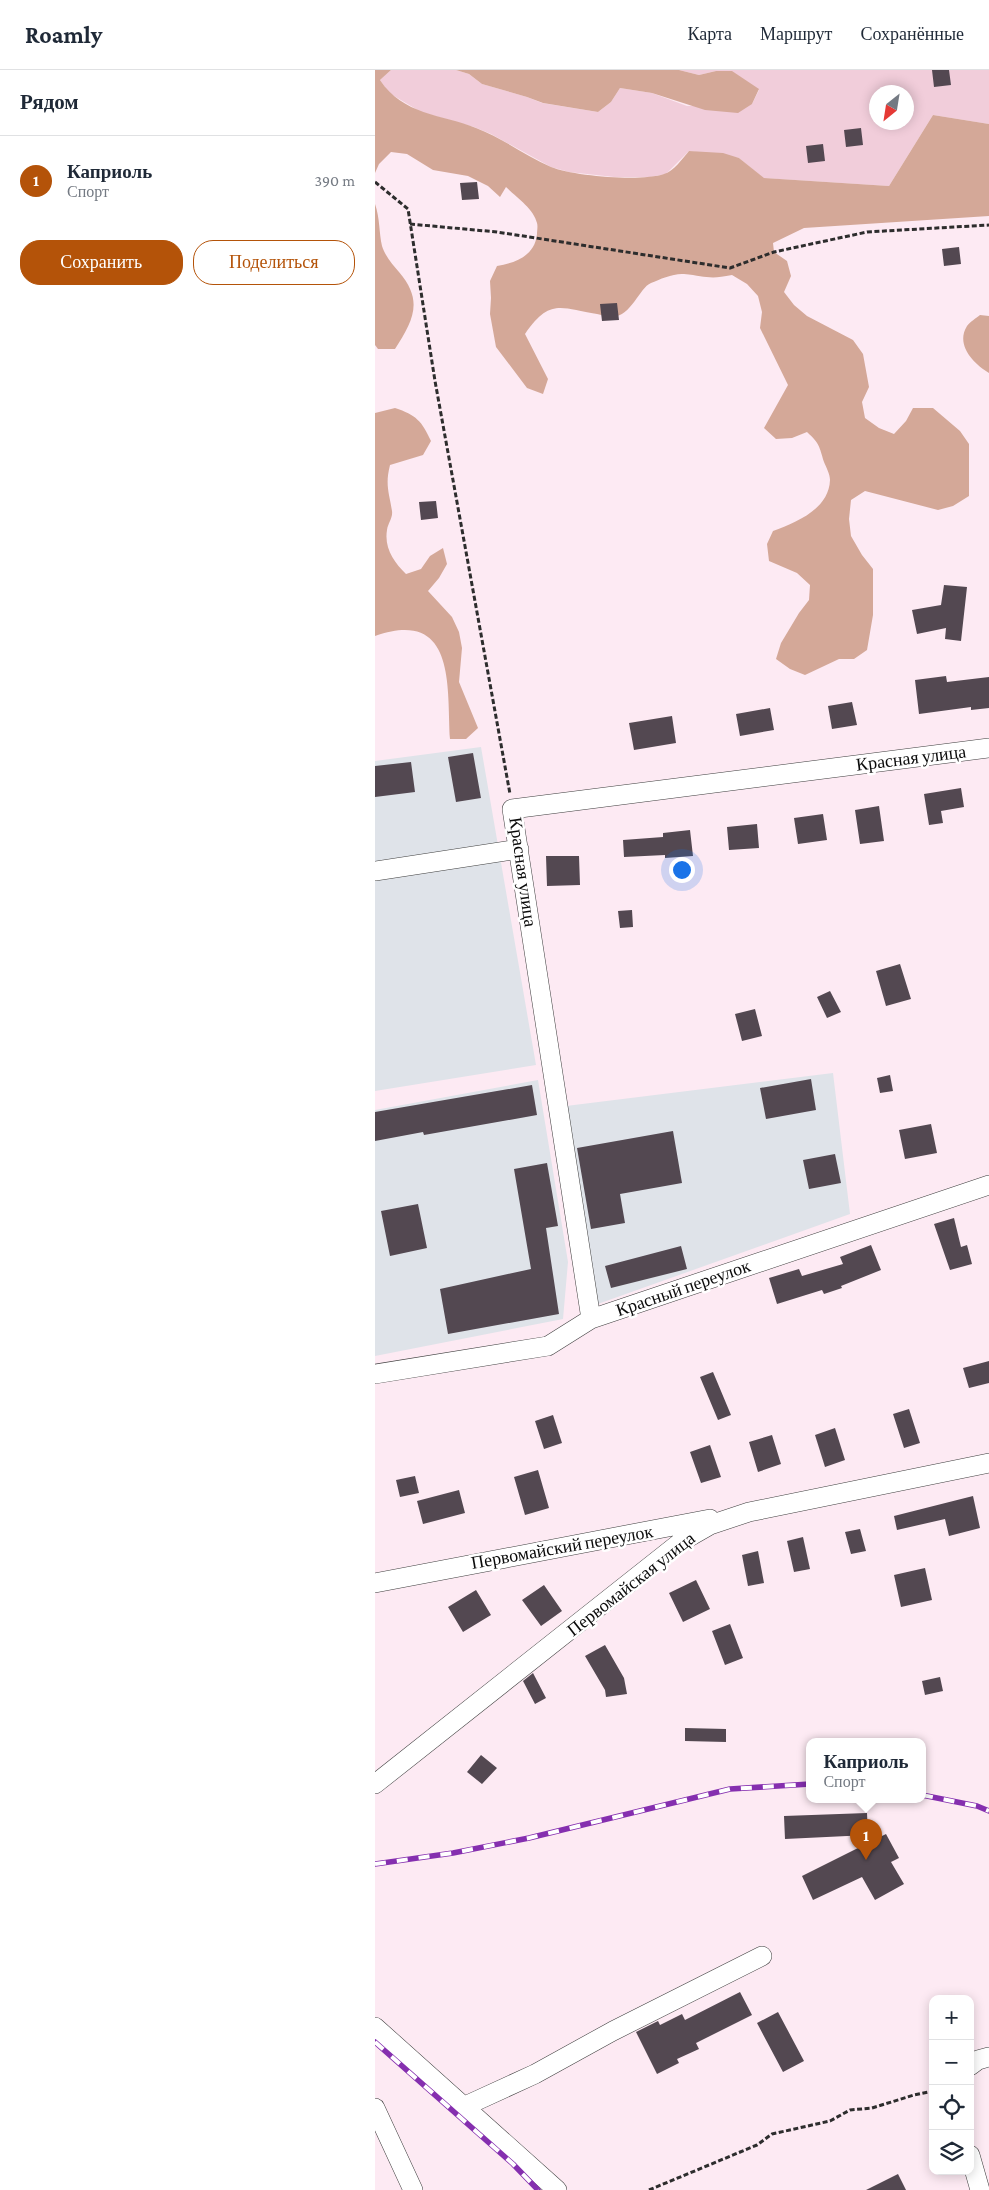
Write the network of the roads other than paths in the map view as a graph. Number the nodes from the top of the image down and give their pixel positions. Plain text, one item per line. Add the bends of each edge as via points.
1 (989, 748) edge
2 (519, 850) junction
3 (375, 871) edge
4 (989, 1185) edge
5 (591, 1319) junction
6 (375, 1374) edge
7 (989, 1463) edge
8 (749, 1512) junction
9 (375, 1583) edge
10 (375, 1784) edge
11 (763, 1956) dead end
12 (375, 2027) edge
13 (989, 2057) edge
14 (974, 2063) edge
15 (463, 2107) junction
16 (375, 2108) edge
17 (974, 2169) edge
18 (413, 2190) edge
19 (557, 2190) edge
20 (980, 2190) edge

1 - 2 street, Красная улица via 512,809
2 - 3 street
2 - 5 street, Красная улица
4 - 5 street, Красный переулок
5 - 6 street, Красный переулок via 548,1346
7 - 8 street, Первомайская улица
8 - 9 street, Первомайский переулок
8 - 10 street, Первомайская улица via 710,1525 683,1541
11 - 15 street via 535,2074
12 - 15 street
13 - 14 street
15 - 19 street
16 - 18 street
17 - 20 street

